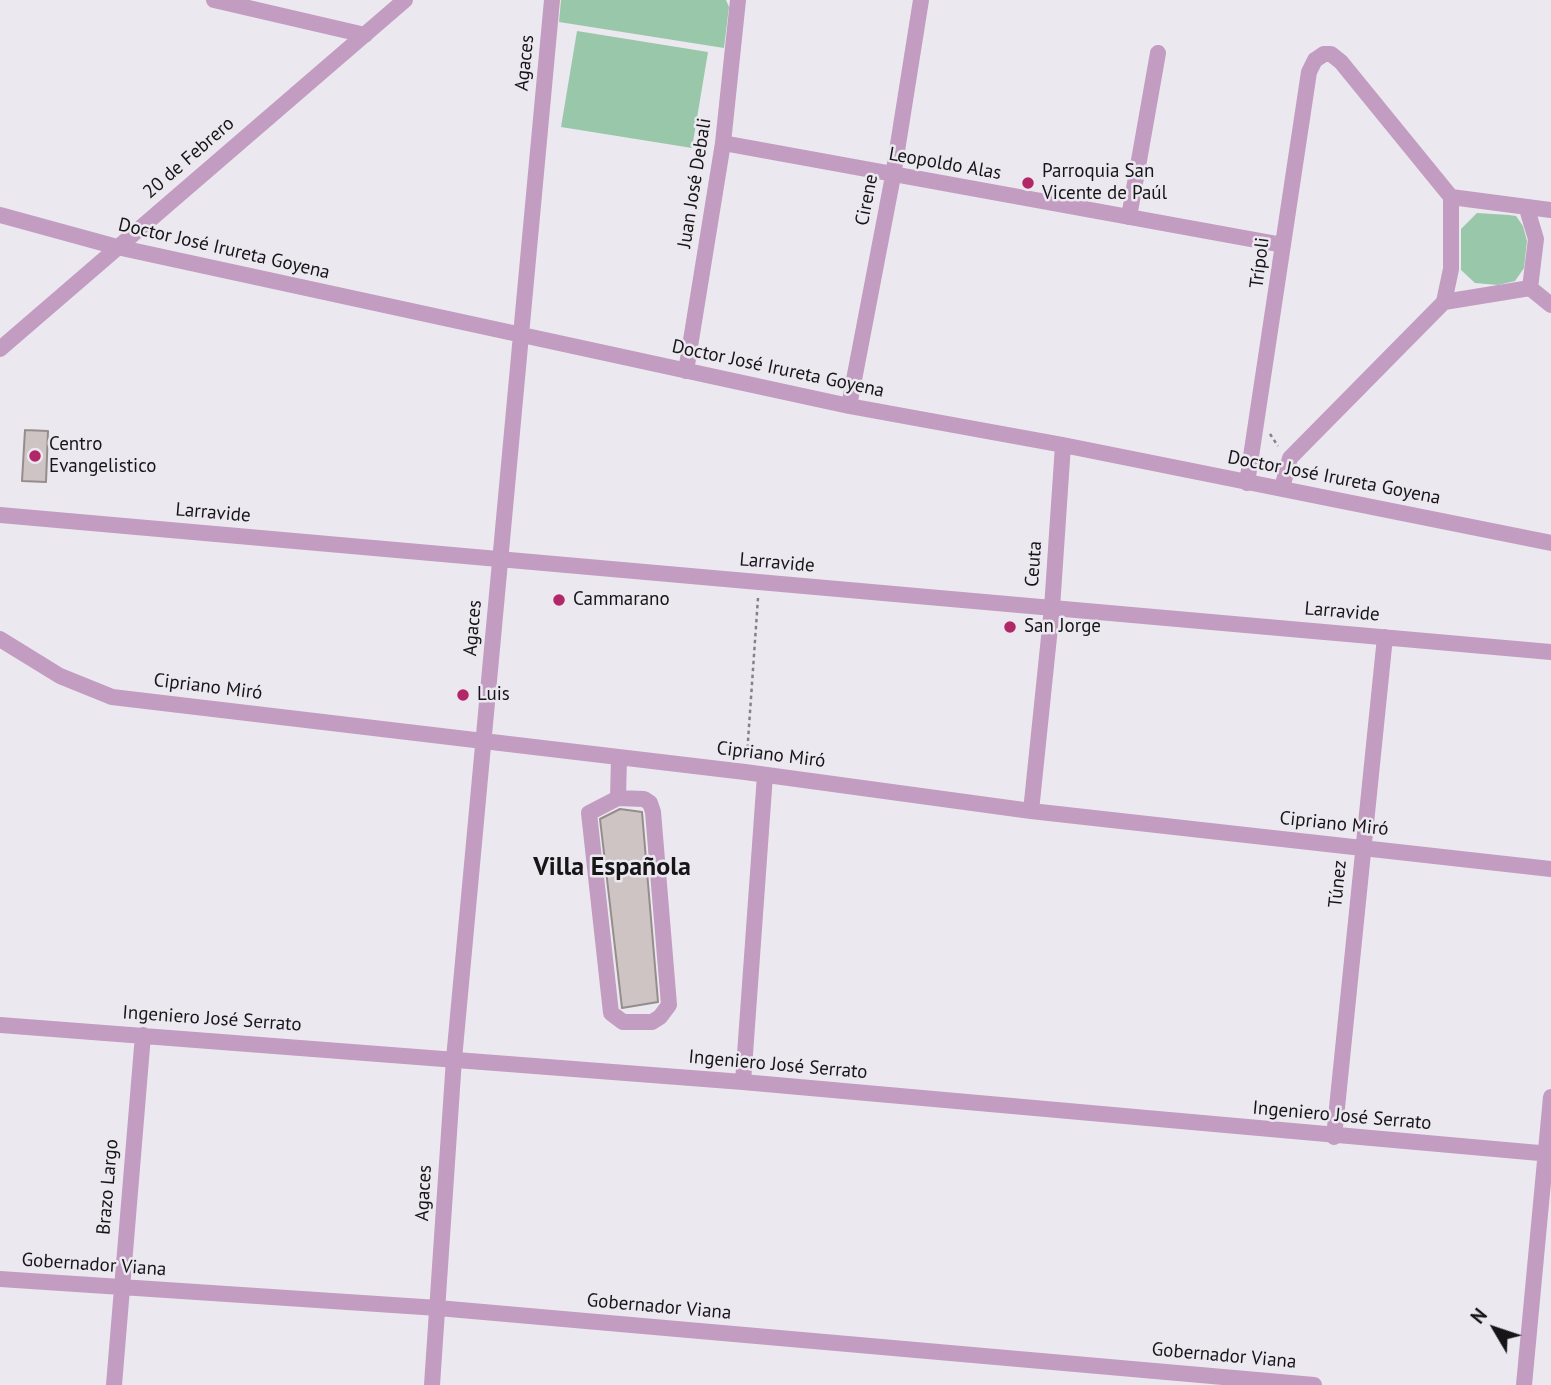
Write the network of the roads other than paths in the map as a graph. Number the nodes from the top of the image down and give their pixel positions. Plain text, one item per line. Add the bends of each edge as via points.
1 (214, 0) edge
2 (405, 0) edge
3 (552, 0) edge
4 (738, 0) edge
5 (921, 0) edge
6 (365, 35) junction
7 (1158, 53) dead end
8 (723, 143) junction
9 (893, 176) junction
10 (1451, 197) junction
11 (1527, 209) junction
12 (1551, 210) edge
13 (0, 215) edge
14 (1129, 217) junction
15 (1283, 245) junction
16 (117, 247) junction
17 (1530, 288) junction
18 (1444, 302) junction
19 (1551, 305) edge
20 (519, 337) junction
21 (0, 349) edge
22 (686, 371) junction
23 (849, 407) junction
24 (1063, 445) junction
25 (1247, 483) junction
26 (1282, 488) junction
27 (0, 515) edge
28 (1551, 543) edge
29 (500, 561) junction
30 (1052, 608) junction
31 (1385, 636) junction
32 (0, 639) edge
33 (1551, 652) edge
34 (484, 740) junction
35 (619, 757) junction
36 (765, 775) junction
37 (618, 798) junction
38 (1031, 811) junction
39 (1362, 848) junction
40 (1551, 869) edge
41 (0, 1025) edge
42 (142, 1035) junction
43 (454, 1059) junction
44 (743, 1082) junction
45 (1551, 1097) edge
46 (1334, 1136) junction
47 (1548, 1154) edge
48 (0, 1279) edge
49 (120, 1289) junction
50 (438, 1308) junction
51 (114, 1385) edge
52 (432, 1385) edge
53 (1313, 1385) edge
54 (1524, 1385) edge

1 - 6 street
2 - 6 street, 20 de Febrero
3 - 20 street, Agaces
4 - 8 street, Juan José Debali
5 - 9 street, Cirene
6 - 16 street, 20 de Febrero
7 - 14 street
8 - 9 street, Leopoldo Alas
8 - 22 street, Juan José Debali
9 - 14 street, Leopoldo Alas
9 - 23 street, Cirene
10 - 11 street
10 - 15 street, Trípoli via 1341,62 1324,54 1309,72
10 - 18 street via 1451,269
11 - 12 street
11 - 17 street via 1536,232
13 - 16 street, Doctor José Irureta Goyena
14 - 15 street, Leopoldo Alas
15 - 25 street, Trípoli
16 - 20 street, Doctor José Irureta Goyena
16 - 21 street, 20 de Febrero
17 - 18 street
17 - 19 street
18 - 26 street via 1290,458
20 - 22 street, Doctor José Irureta Goyena
20 - 29 street, Agaces
22 - 23 street, Doctor José Irureta Goyena
23 - 24 street, Doctor José Irureta Goyena
24 - 25 street, Doctor José Irureta Goyena
24 - 30 street, Ceuta
25 - 26 street, Doctor José Irureta Goyena
26 - 28 street, Doctor José Irureta Goyena
27 - 29 street, Larravide
29 - 30 street, Larravide
29 - 34 street, Agaces
30 - 31 street, Larravide
30 - 38 street, Ceuta
31 - 33 street, Larravide
31 - 39 street, Túnez
32 - 34 street, Cipriano Miró via 60,676 112,697
34 - 35 street, Cipriano Miró
34 - 43 street, Agaces
35 - 36 street, Cipriano Miró
35 - 37 street
36 - 38 street, Cipriano Miró
36 - 44 street
37 - 37 street via 644,799 653,812 669,1006 652,1022 622,1022 611,1013 589,813
38 - 39 street, Cipriano Miró
39 - 40 street, Cipriano Miró
39 - 46 street, Túnez
41 - 42 street, Ingeniero José Serrato
42 - 43 street, Ingeniero José Serrato
42 - 49 street, Brazo Largo
43 - 44 street, Ingeniero José Serrato
43 - 50 street, Agaces
44 - 46 street, Ingeniero José Serrato
45 - 47 street
46 - 47 street, Ingeniero José Serrato
47 - 54 street
48 - 49 street, Gobernador Viana
49 - 50 street, Gobernador Viana
49 - 51 street, Brazo Largo
50 - 52 street, Agaces
50 - 53 street, Gobernador Viana

